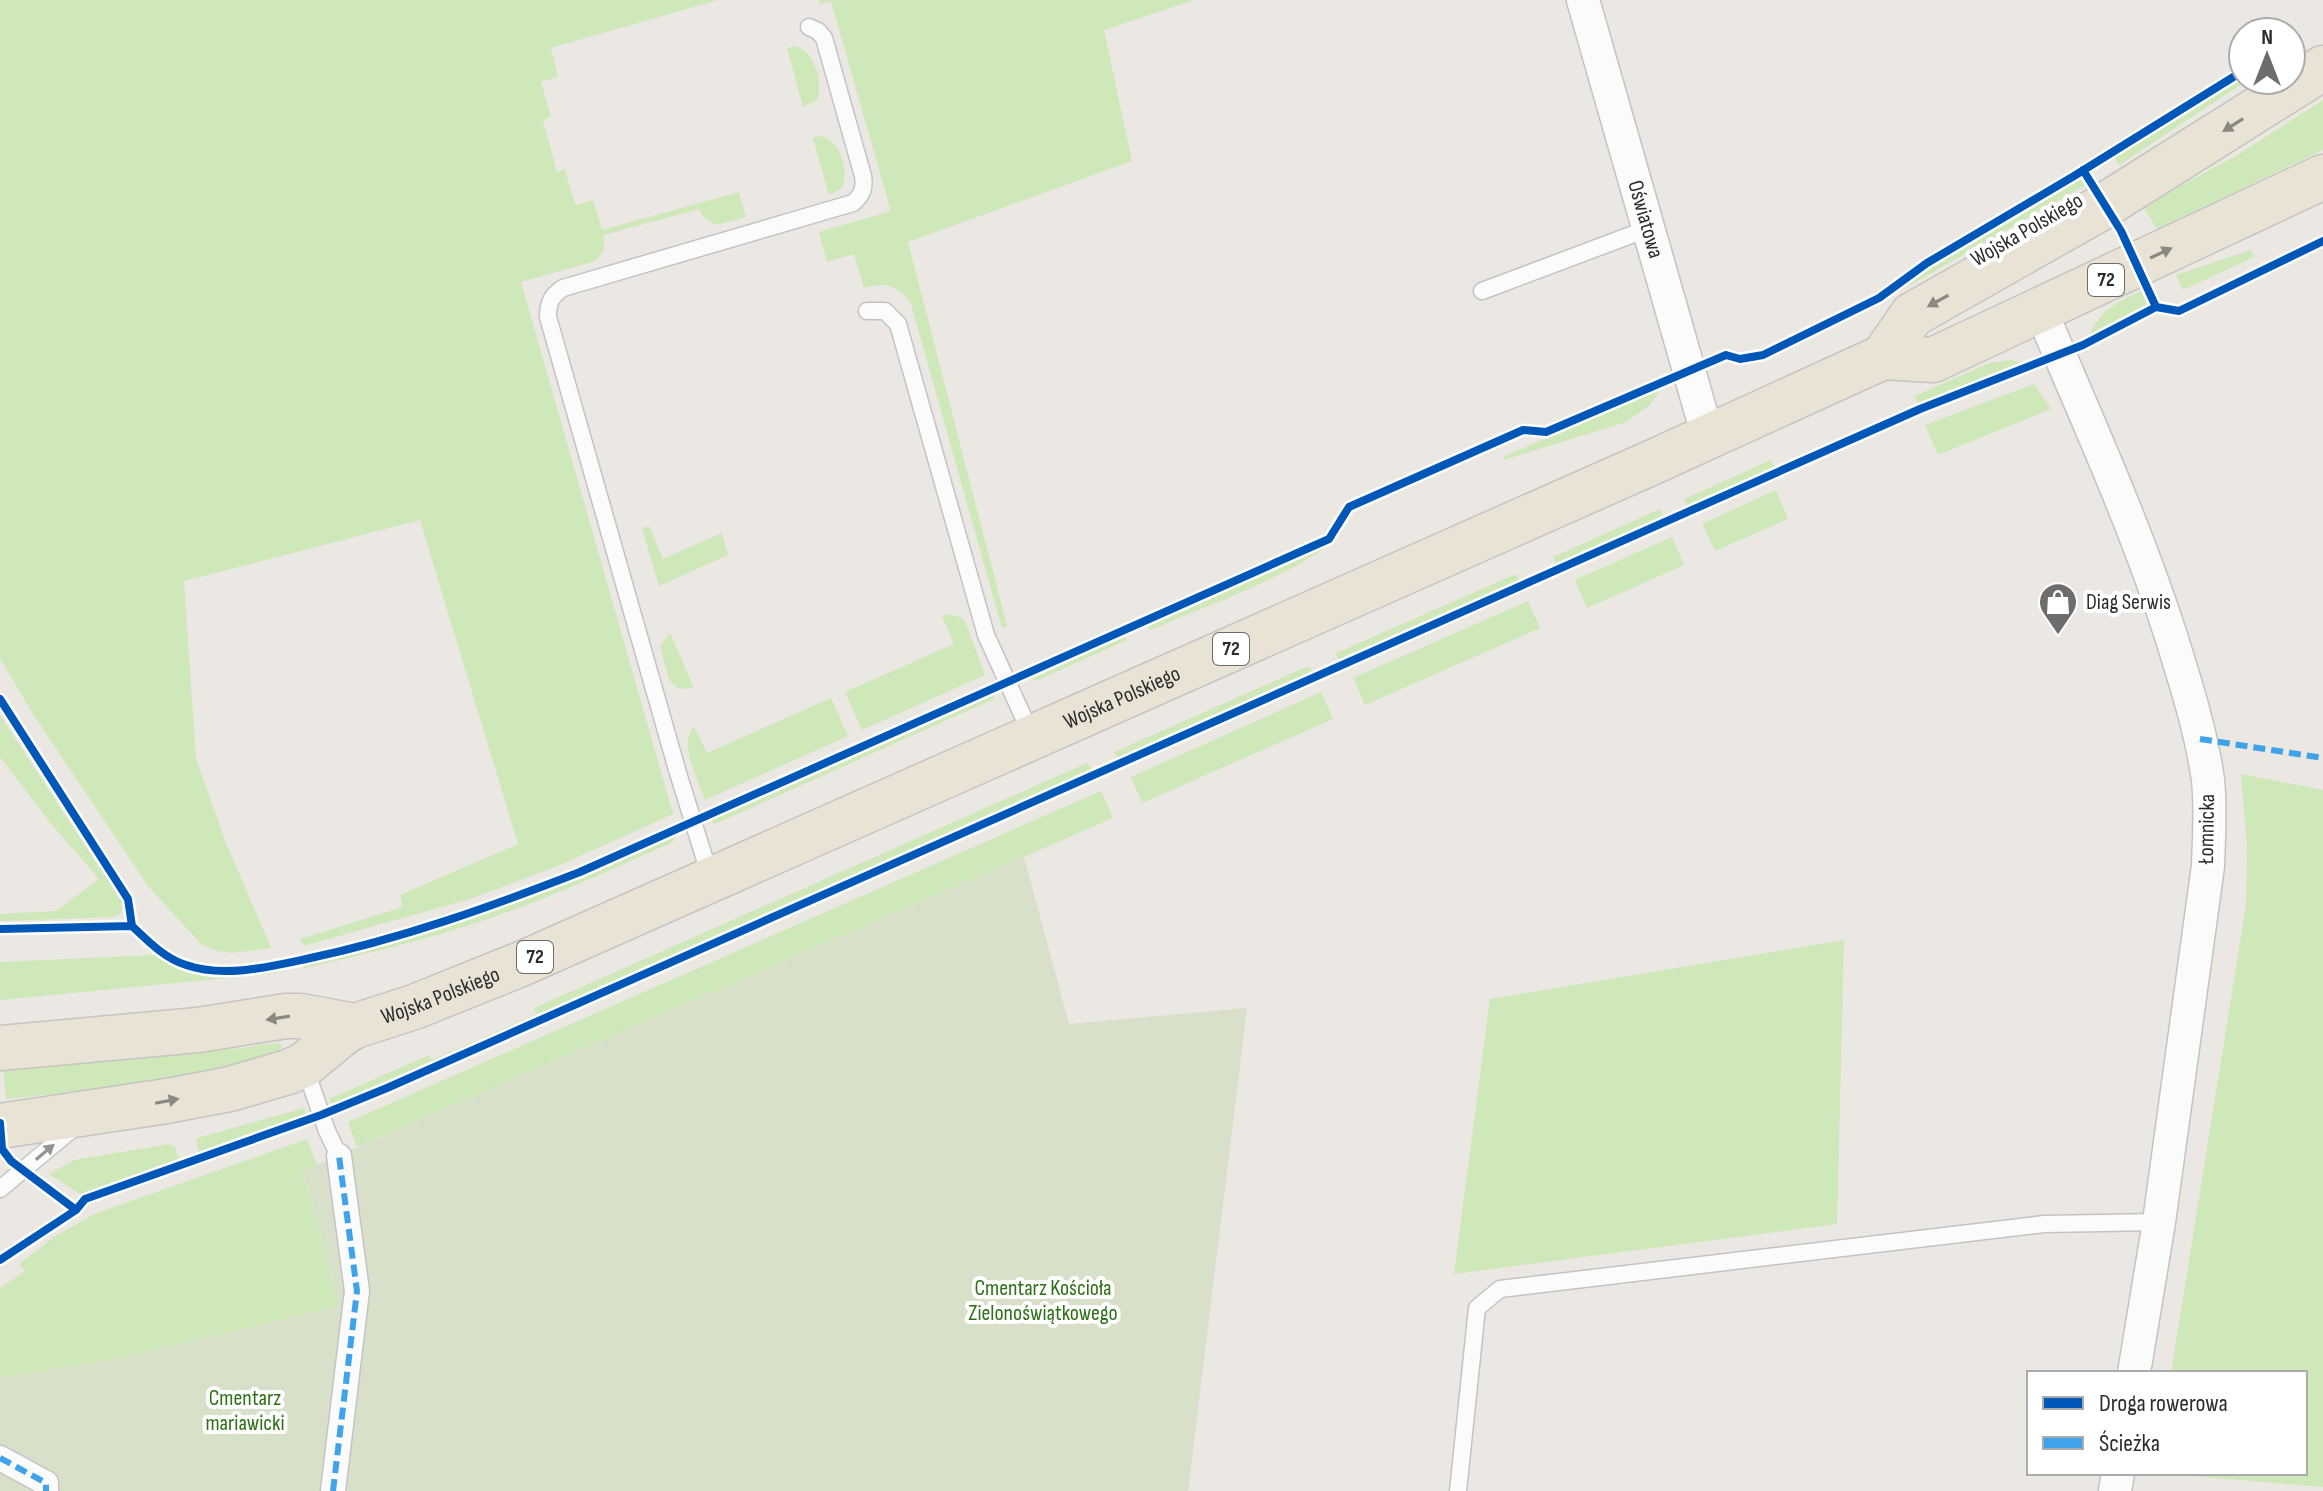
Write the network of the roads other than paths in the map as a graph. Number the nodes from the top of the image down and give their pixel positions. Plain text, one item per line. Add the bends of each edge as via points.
1 (1583, 0) edge
2 (809, 27) dead end
3 (2323, 68) edge
4 (2323, 177) edge
5 (1647, 229) junction
6 (1482, 291) dead end
7 (867, 311) dead end
8 (2041, 311) junction
9 (1883, 357) junction
10 (1708, 437) junction
11 (1033, 737) junction
12 (711, 880) junction
13 (355, 1026) junction
14 (0, 1048) edge
15 (304, 1065) junction
16 (90, 1114) junction
17 (0, 1126) edge
18 (339, 1156) joint
19 (0, 1189) edge
20 (2159, 1222) junction
21 (2134, 1371) edge
22 (0, 1458) edge
23 (46, 1491) edge
24 (333, 1491) edge
25 (1458, 1491) edge

1 - 5 street, Oświatowa
2 - 12 lane via 824,38 863,176 861,196 853,203 563,288 548,305
3 -> 9 main road, Wojska Polskiego via 2099,209 1912,315
8 -> 4 main road, Wojska Polskiego / 72
5 - 6 lane
5 - 10 street, Oświatowa
7 - 11 lane via 885,311 898,324 986,635
8 - 9 main road, Wojska Polskiego / 72 via 1933,360
8 - 20 street, Łomnicka via 2123,501 2159,601 2187,686 2208,782 2208,866
9 - 10 main road, Wojska Polskiego / 72
10 - 11 main road, Wojska Polskiego / 72
11 - 12 main road, Wojska Polskiego / 72
12 - 13 main road, Wojska Polskiego / 72 via 464,987
13 -> 14 main road, Wojska Polskiego via 286,1016 198,1030
13 - 15 main road, Wojska Polskiego / 72
16 -> 15 main road, Wojska Polskiego / 72 via 230,1089
15 - 18 lane
16 - 17 main road, Wojska Polskiego / 72
19 -> 16 lane
18 - 24 street via 357,1291
20 - 21 street, Łomnicka
20 - 25 lane via 2044,1224 1500,1289 1477,1308
22 - 23 street via 46,1483

